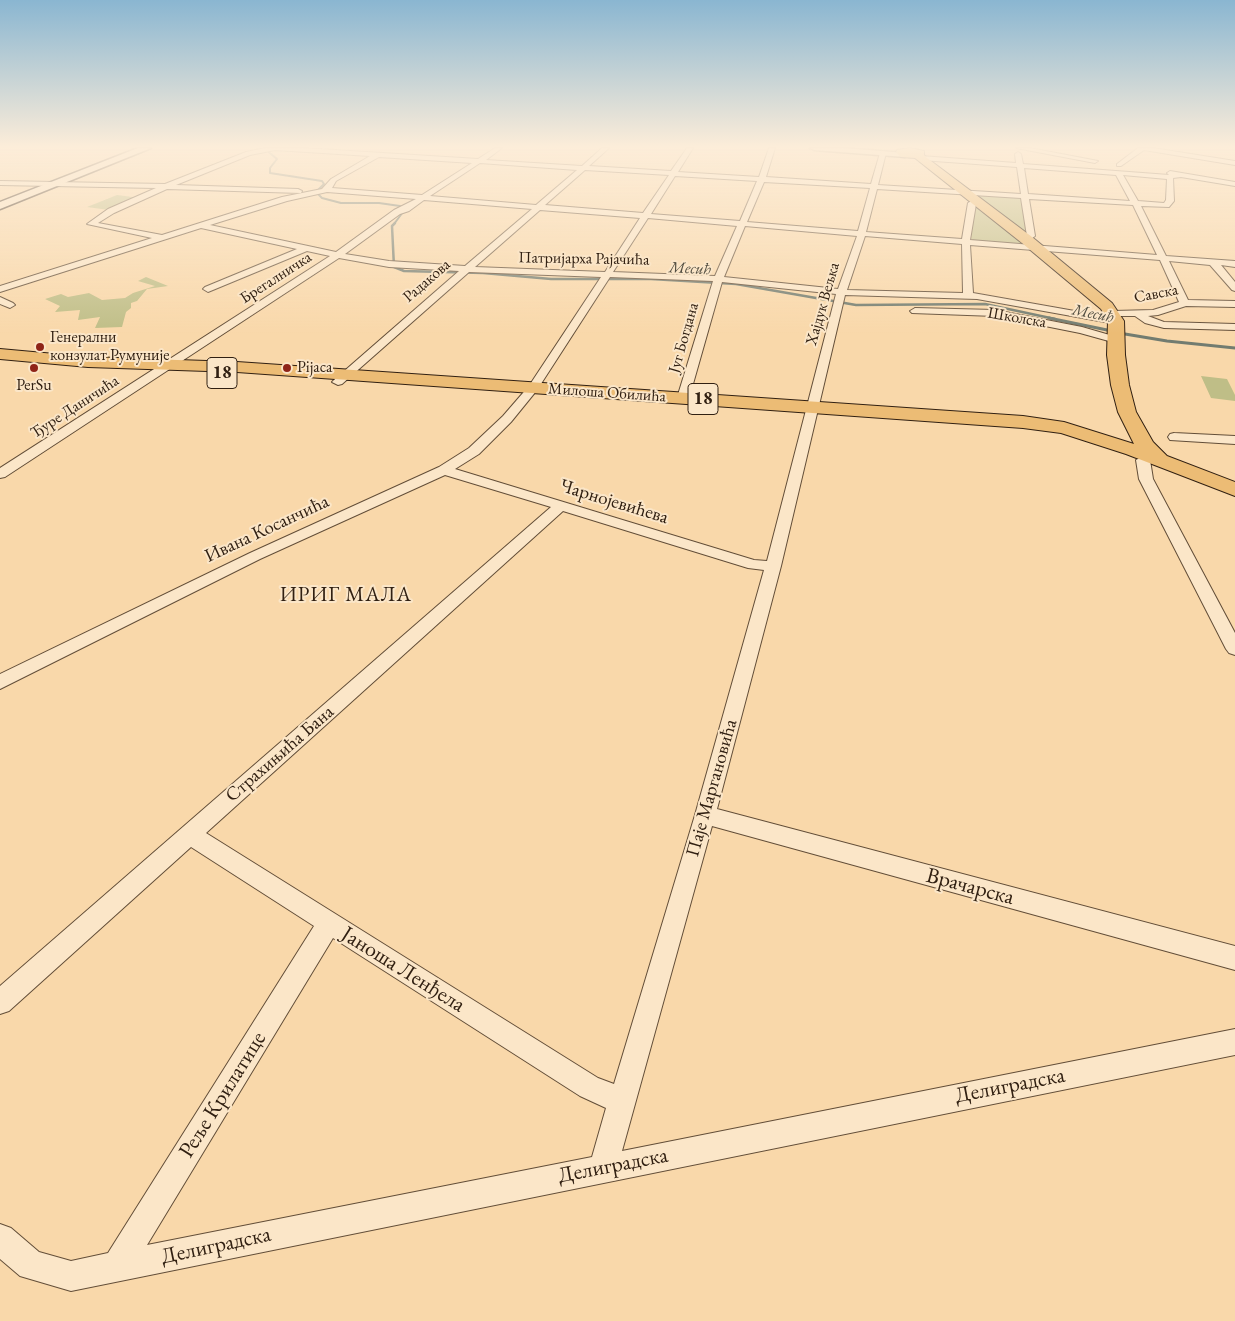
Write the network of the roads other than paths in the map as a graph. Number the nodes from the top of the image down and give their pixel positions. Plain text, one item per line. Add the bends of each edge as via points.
1 (115, 210) edge
2 (251, 210) edge
3 (404, 210) edge
4 (535, 210) edge
5 (573, 210) edge
6 (648, 210) edge
7 (748, 210) edge
8 (868, 210) edge
9 (971, 210) edge
10 (988, 210) edge
11 (1028, 210) edge
12 (1139, 210) edge
13 (645, 215) junction
14 (742, 223) junction
15 (203, 226) junction
16 (862, 233) junction
17 (165, 238) junction
18 (966, 242) junction
19 (1032, 244) junction
20 (308, 248) junction
21 (337, 255) junction
22 (1162, 257) junction
23 (1212, 261) junction
24 (1235, 264) edge
25 (462, 272) junction
26 (603, 278) junction
27 (717, 282) junction
28 (1235, 288) edge
29 (0, 289) edge
30 (208, 289) dead end
31 (968, 296) junction
32 (840, 299) junction
33 (0, 300) edge
34 (1185, 303) junction
35 (1235, 304) edge
36 (10, 305) dead end
37 (915, 311) dead end
38 (1138, 314) junction
39 (1235, 327) edge
40 (1115, 328) junction
41 (0, 354) edge
42 (168, 366) junction
43 (341, 378) junction
44 (529, 392) junction
45 (683, 398) junction
46 (812, 411) junction
47 (1126, 418) junction
48 (1064, 428) junction
49 (1174, 437) dead end
50 (1235, 440) edge
51 (1145, 456) junction
52 (444, 470) junction
53 (0, 474) edge
54 (1235, 490) edge
55 (561, 506) junction
56 (773, 566) junction
57 (1235, 649) edge
58 (0, 682) edge
59 (705, 815) junction
60 (189, 834) junction
61 (329, 923) junction
62 (1235, 958) edge
63 (0, 1002) edge
64 (1235, 1042) edge
65 (621, 1101) junction
66 (603, 1168) junction
67 (0, 1240) edge
68 (117, 1266) junction

1 - 17 street via 93,225
2 - 15 street
3 - 21 street, Брегалничка
4 - 25 street, Радакова
5 - 13 street
6 - 13 street, Ивана Косанчића
7 - 14 street, Југ Богдана
8 - 16 street, Хајдук Вељка
9 - 18 street
10 - 19 main road
11 - 19 street
12 - 22 street
13 - 14 street
13 - 26 street, Ивана Косанчића
14 - 16 street
14 - 27 street, Југ Богдана
15 - 17 street
15 - 20 street, Патријарха Рајачића
16 - 18 street
16 - 32 street, Хајдук Вељка
17 - 29 street
18 - 19 street
18 - 31 street
19 - 22 street
19 - 40 main road via 1094,294
20 - 21 street, Патријарха Рајачића
20 - 30 street
21 - 25 street, Патријарха Рајачића
21 - 42 street, Брегалничка
22 - 23 street
22 - 34 street
23 - 24 street
23 - 28 street
25 - 26 street, Патријарха Рајачића
25 - 43 street, Радакова
26 - 27 street, Патријарха Рајачића
26 - 44 street, Ивана Косанчића
27 - 32 street, Патријарха Рајачића
27 - 45 street, Југ Богдана
31 - 32 street, Патријарха Рајачића
31 - 40 street, Патријарха Рајачића via 997,299
32 - 46 street, Хајдук Вељка
33 - 36 street
34 - 35 street, Савска
34 - 38 street, Савска via 1154,313
37 - 40 street, Школска via 995,313 1082,330
38 - 39 street via 1164,326
38 - 40 street, Савска
40 - 47 main road
41 - 42 main road, Милоша Обилића / 18
42 - 43 main road, Милоша Обилића / 18 via 201,371
42 - 53 street, Ђуре Даничића
43 - 44 main road, Милоша Обилића / 18
44 - 45 main road, Милоша Обилића / 18
44 - 46 main road, Милоша Обилића / 18
44 - 52 street, Ивана Косанчића via 490,436
45 - 46 main road, Милоша Обилића / 18
46 - 48 main road, Милоша Обилића / 18 via 1023,422
46 - 51 main road, Милоша Обилића / 18 via 1047,432
46 - 56 street, Паје Маргановића
47 - 48 main road, 18 via 1115,428 1096,431
47 - 51 main road
47 - 51 main road via 1145,445
48 - 51 main road, Милоша Обилића
49 - 50 street
51 - 54 main road via 1192,477
51 - 57 street via 1146,479
52 - 55 street, Чарнојевићева
52 - 58 street, Ивана Косанчића via 255,556
55 - 56 street, Чарнојевићева via 753,565
55 - 60 street, Страхињића Бана
56 - 59 street, Паје Маргановића
59 - 62 street, Врачарска
59 - 65 street, Паје Маргановића
60 - 61 street, Јаноша Ленђела
60 - 63 street, Страхињића Бана
61 - 65 street, Јаноша Ленђела via 589,1087
61 - 68 street, Реље Крилатице
64 - 66 street, Делиградска
65 - 66 street, Паје Маргановића
66 - 68 street, Делиградска
67 - 68 street, Делиградска via 30,1265 71,1276

